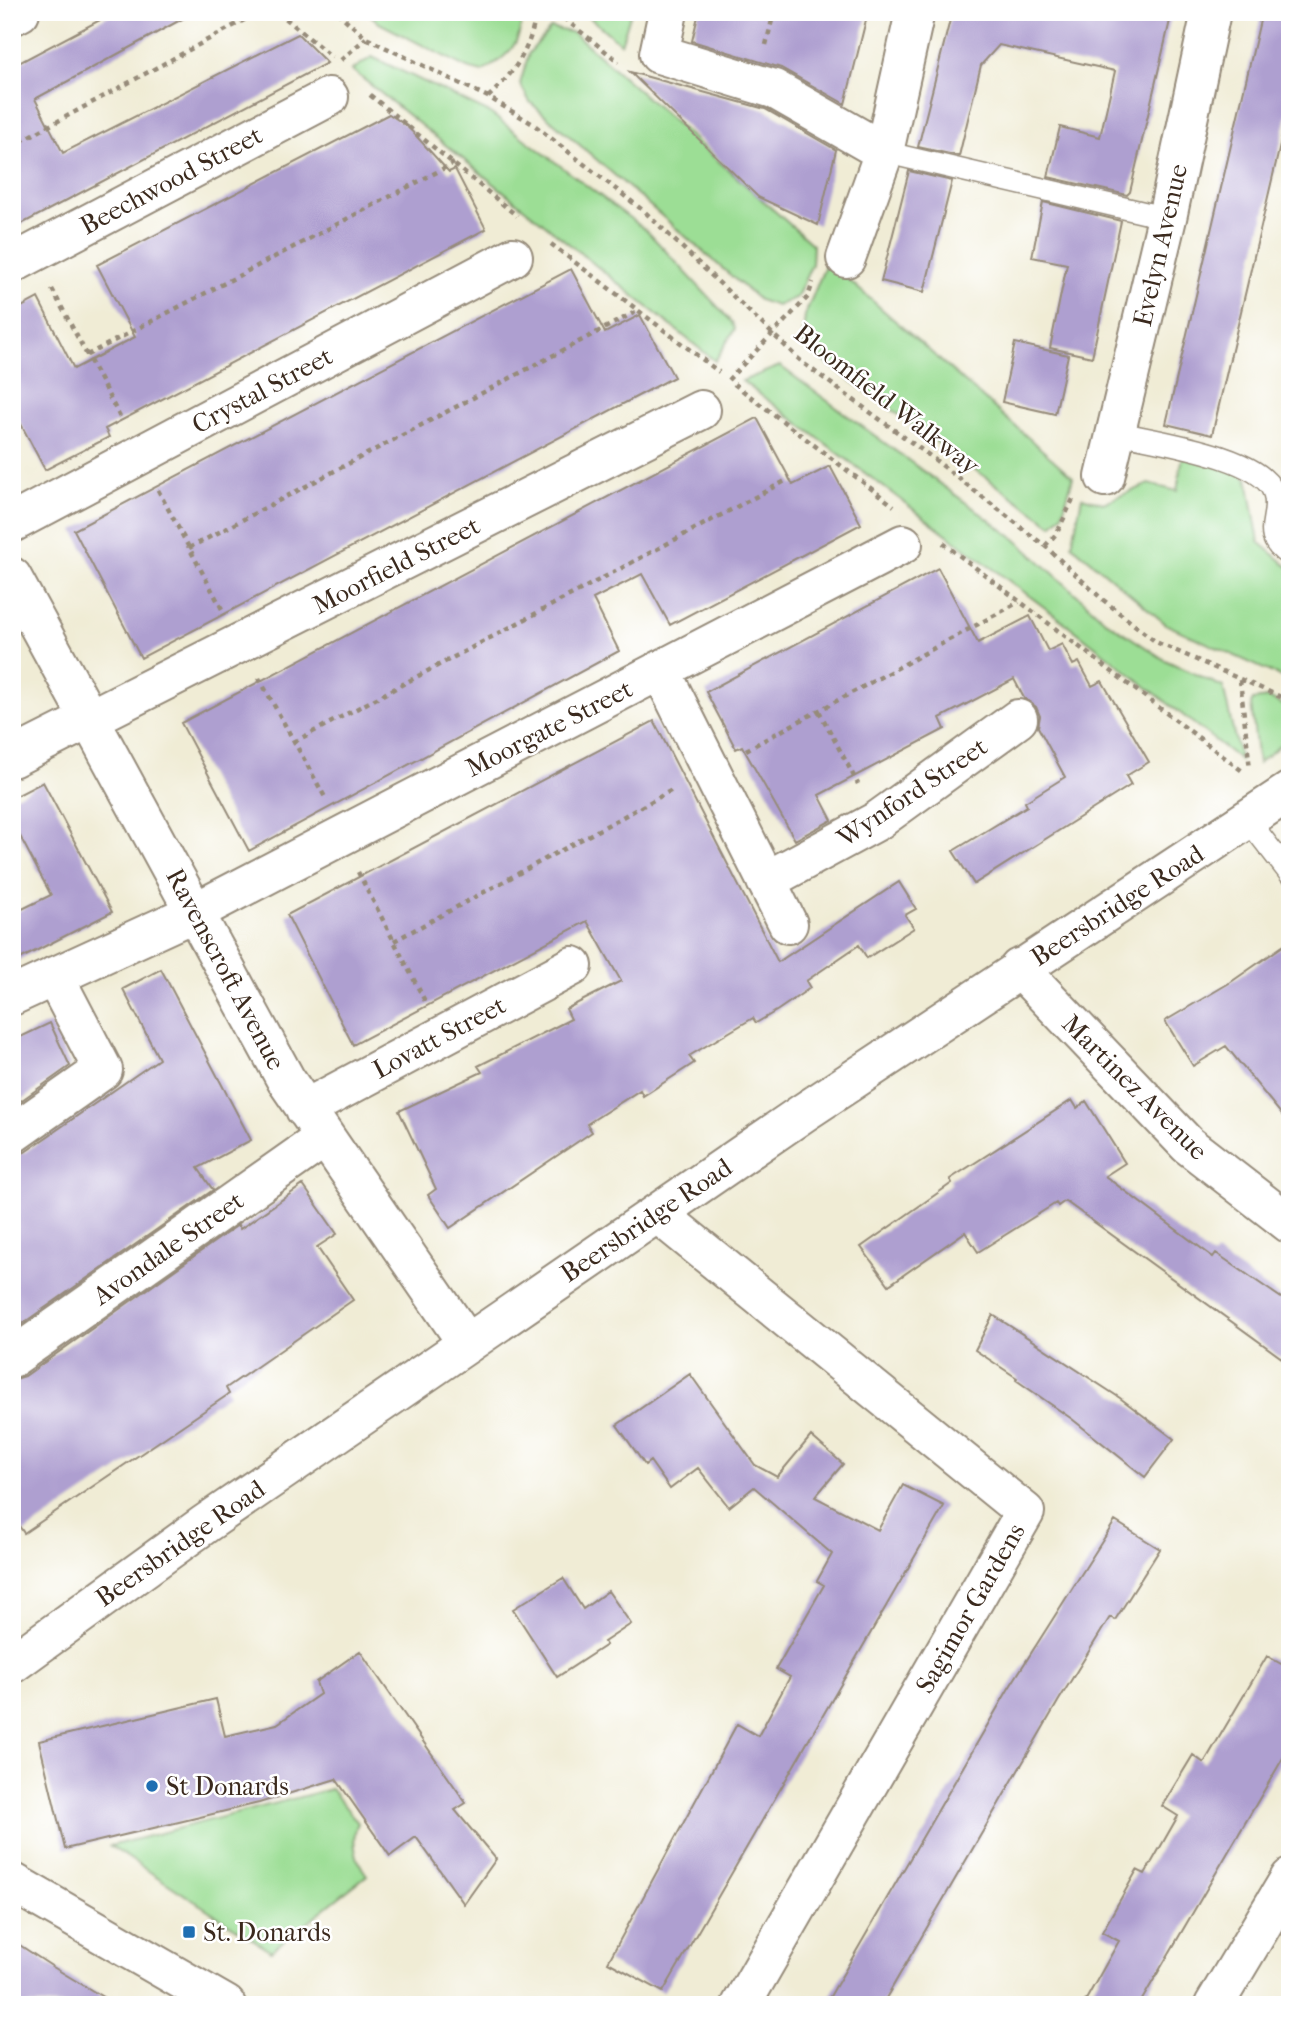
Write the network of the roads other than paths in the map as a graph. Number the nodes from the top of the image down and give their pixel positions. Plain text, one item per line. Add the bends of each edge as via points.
1 (20, 12) edge
2 (668, 12) edge
3 (915, 12) edge
4 (1211, 12) edge
5 (12, 16) edge
6 (344, 83) road end
7 (884, 152) junction
8 (1167, 218) junction
9 (528, 240) road end
10 (23, 258) edge
11 (846, 258) road end
12 (701, 410) road end
13 (1115, 432) junction
14 (1105, 477) road end
15 (12, 523) edge
16 (911, 529) road end
17 (1290, 556) edge
18 (12, 577) edge
19 (661, 671) junction
20 (1018, 719) dead end
21 (92, 720) junction
22 (12, 758) edge
23 (1290, 791) edge
24 (1248, 820) junction
25 (1290, 874) edge
26 (766, 881) junction
27 (195, 912) junction
28 (788, 925) dead end
29 (573, 966) dead end
30 (1018, 968) junction
31 (54, 976) junction
32 (12, 996) edge
33 (314, 1123) junction
34 (12, 1134) edge
35 (657, 1213) junction
36 (1290, 1224) edge
37 (467, 1343) junction
38 (12, 1358) edge
39 (12, 1664) edge
40 (1290, 1878) edge
41 (12, 1882) edge
42 (226, 2005) edge
43 (741, 2005) edge
44 (1214, 2005) edge

1 - 5 street
2 - 7 street via 659,54 774,89
3 - 7 street
4 - 8 street, Evelyn Avenue
6 - 10 street, Beechwood Street
7 - 8 lane
7 - 11 street
8 - 13 street, Evelyn Avenue
9 - 15 street, Crystal Street
12 - 21 street, Moorfield Street
13 - 14 street, Evelyn Avenue
13 - 17 lane via 1242,463 1262,475 1274,494 1271,530 1275,542
16 - 19 street, Moorgate Street
18 - 21 street, Ravenscroft Avenue
19 - 26 street
19 - 27 street, Moorgate Street
20 - 26 street, Wynford Street via 877,821
21 - 22 street, Moorfield Street
21 - 27 street, Ravenscroft Avenue
23 - 24 street, Beersbridge Road
24 - 25 lane
24 - 30 street, Beersbridge Road
26 - 28 street
27 - 31 street, Moorgate Street
27 - 33 street, Ravenscroft Avenue
29 - 33 street, Lovatt Street via 443,1035
30 - 35 street, Beersbridge Road
30 - 36 street, Martinez Avenue via 1188,1145
31 - 32 street, Moorgate Street
31 - 34 street via 103,1070
33 - 37 street, Ravenscroft Avenue
33 - 38 street, Avondale Street
35 - 37 street, Beersbridge Road
35 - 43 street, Sagimor Gardens via 1025,1512
37 - 39 street, Beersbridge Road
40 - 44 street
41 - 42 street

